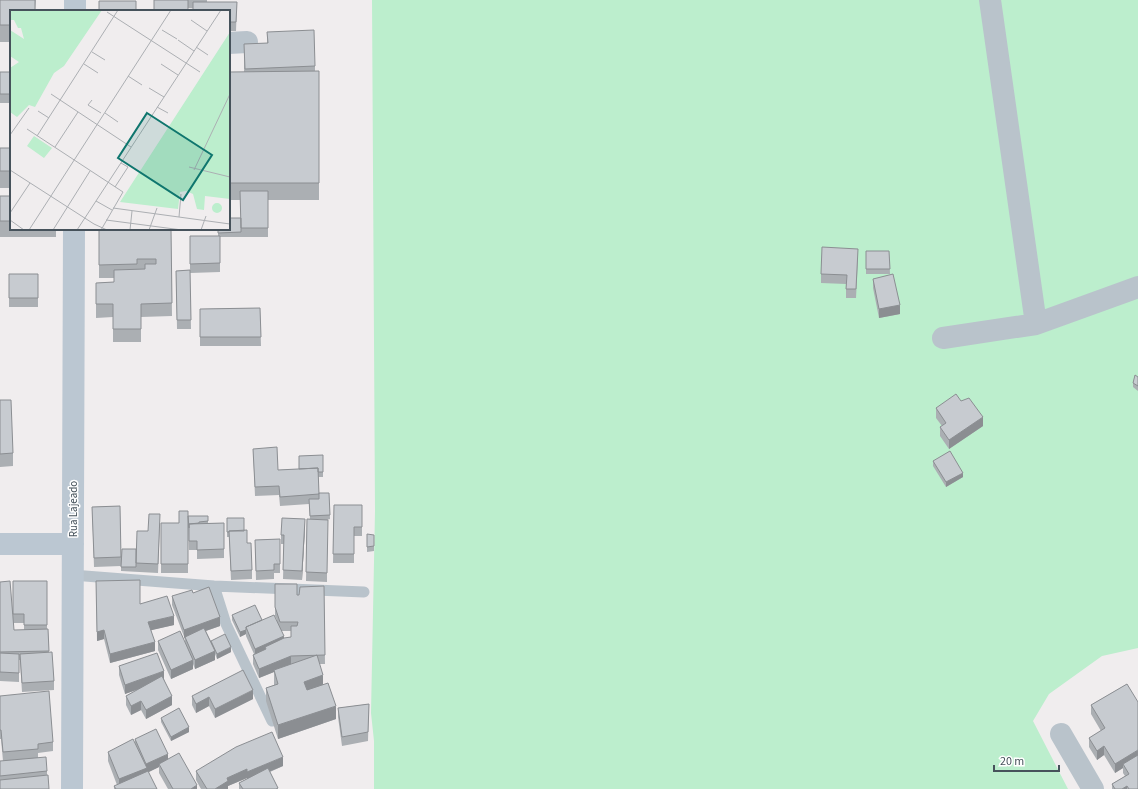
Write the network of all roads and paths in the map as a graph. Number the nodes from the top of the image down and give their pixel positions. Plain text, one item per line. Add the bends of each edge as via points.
1 (990, 0) edge
2 (74, 230) edge
3 (1138, 287) edge
4 (1036, 324) junction
5 (943, 338) dead end
6 (0, 544) edge
7 (73, 544) junction
8 (72, 575) junction
9 (214, 586) junction
10 (364, 592) dead end
11 (272, 721) edge
12 (1061, 734) dead end
13 (72, 789) edge
14 (1093, 789) edge

1 - 4 street
2 - 7 street, Rua Lajeado
3 - 4 street
4 - 5 street
6 - 7 street
7 - 8 street, Rua Lajeado
8 - 9 lane
8 - 13 street, Rua Lajeado
9 - 10 lane
9 - 11 lane via 226,624
12 - 14 street

